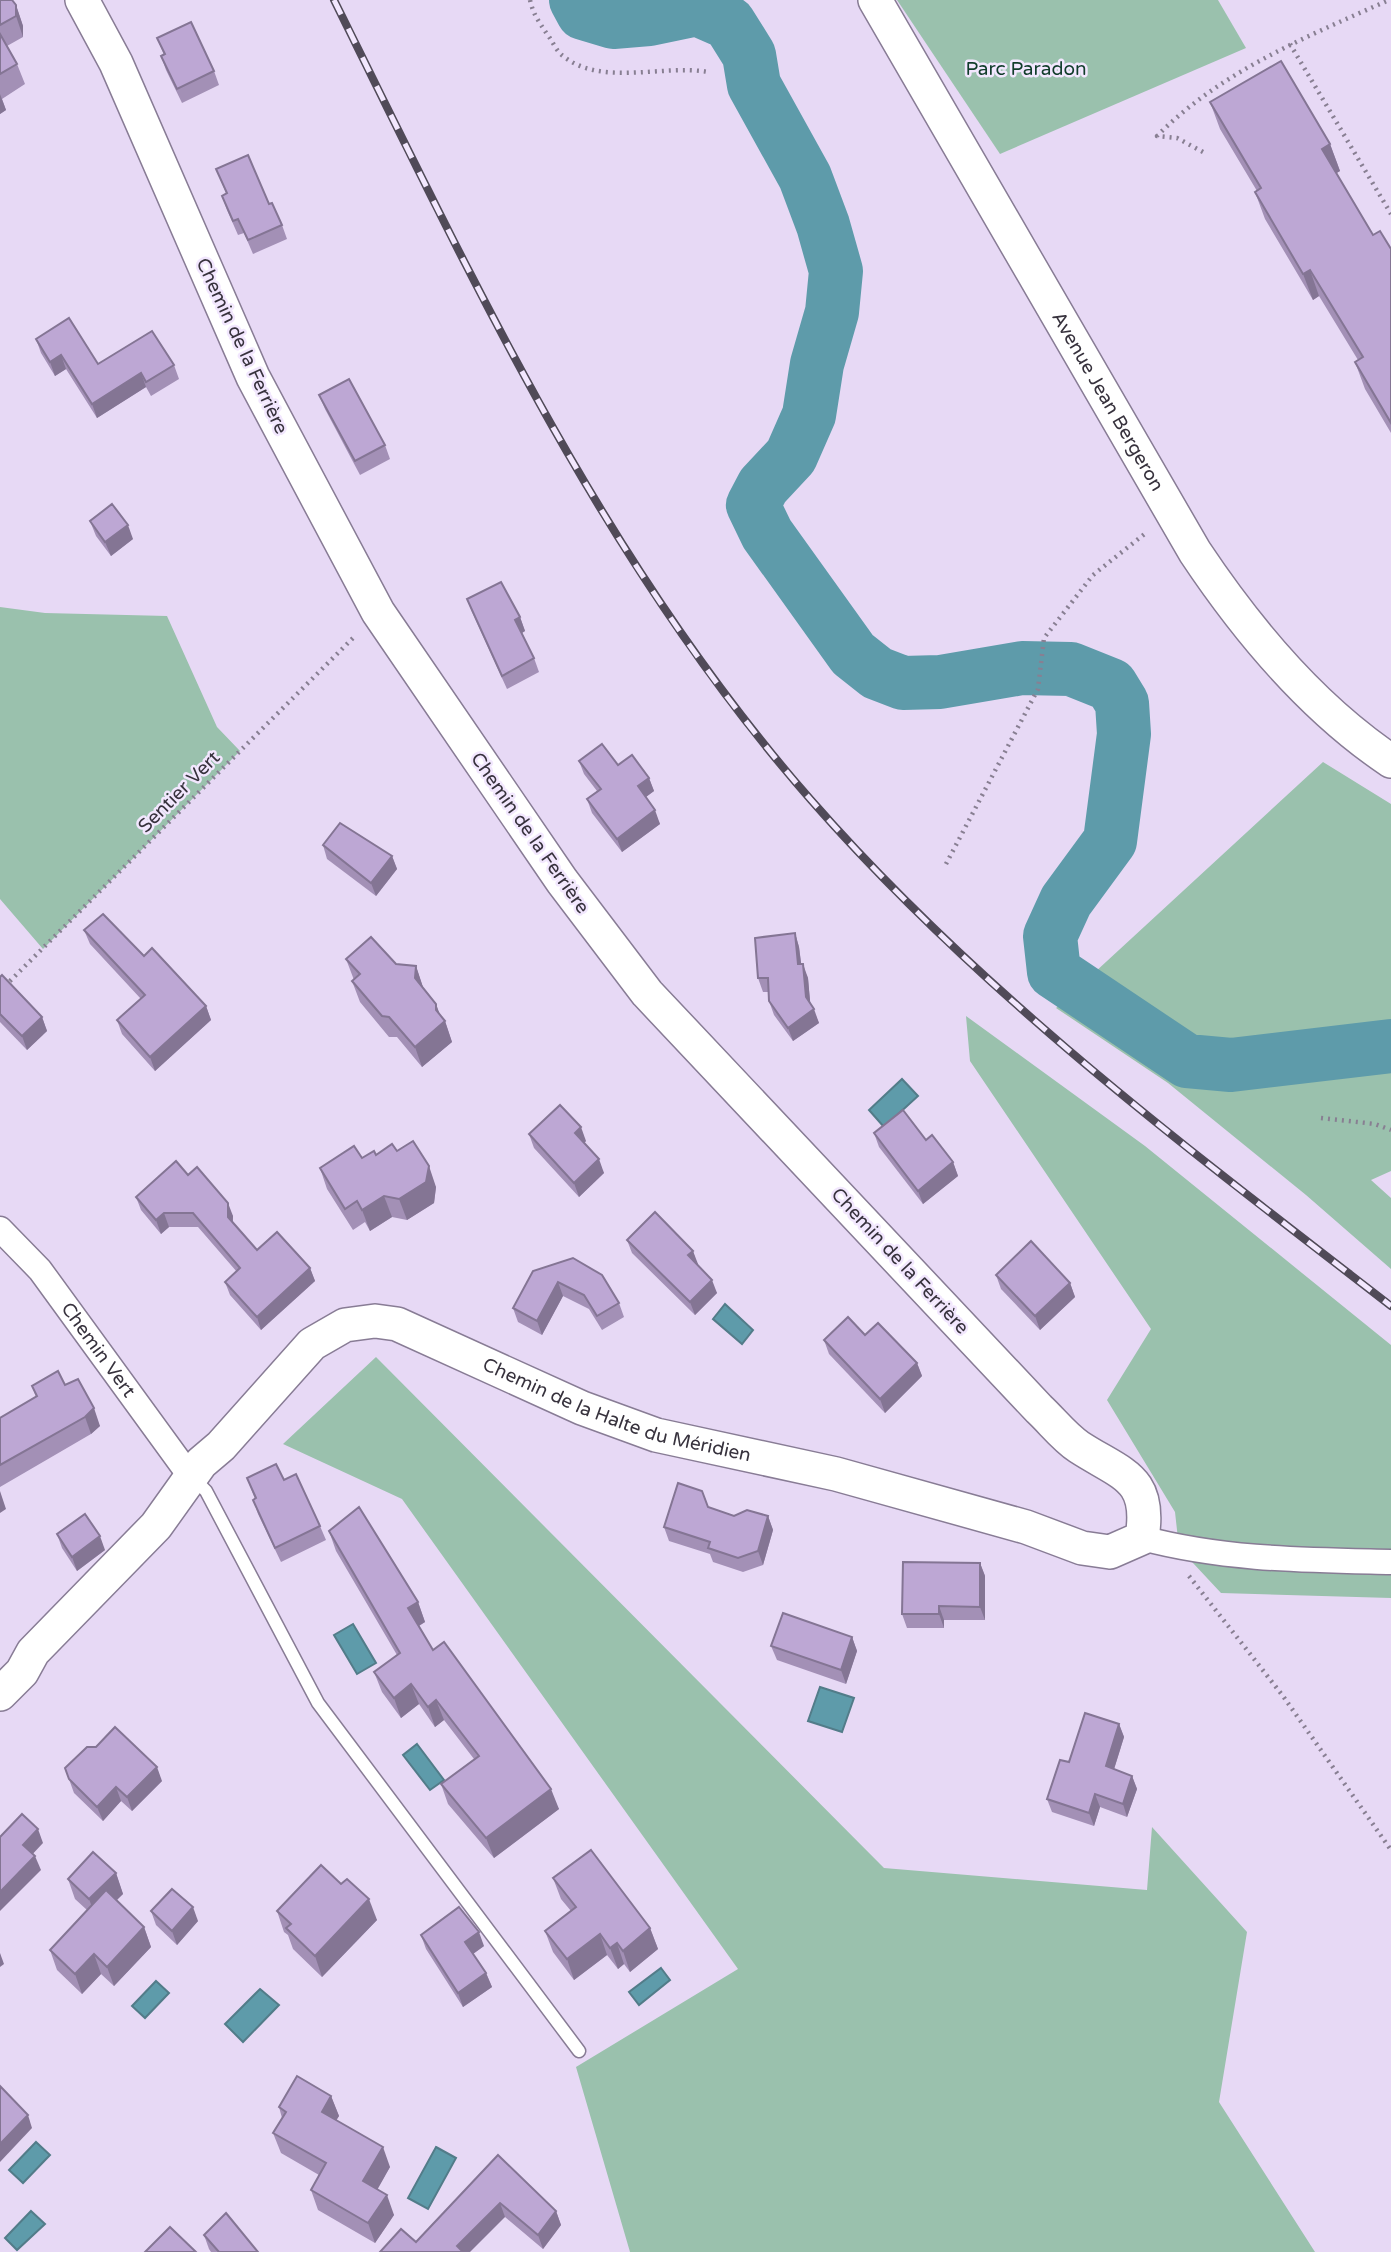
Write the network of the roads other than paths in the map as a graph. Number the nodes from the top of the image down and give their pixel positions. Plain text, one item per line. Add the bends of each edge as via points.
1 (82, 0) edge
2 (880, 2) edge
3 (1391, 761) edge
4 (0, 1228) edge
5 (190, 1476) junction
6 (1142, 1538) junction
7 (1391, 1562) edge
8 (0, 1694) edge
9 (579, 2051) dead end

1 - 6 street, Chemin de la Ferrière via 117,63 253,377 378,612 562,881 647,993 1039,1409 1077,1446 1113,1466 1136,1487 1145,1503
2 - 3 street, Avenue Jean Bergeron via 1195,552 1239,616 1326,708
4 - 5 street, Chemin Vert via 40,1270
5 - 6 street, Chemin de la Halte du Méridien via 312,1344 345,1325 375,1321 419,1332 582,1408 656,1435 836,1474 1026,1527 1082,1548 1110,1552
5 - 8 street, Chemin de la Halte du Méridien via 156,1527 33,1652 22,1672
5 - 9 lane via 206,1491 318,1703
6 - 7 street via 1237,1557

